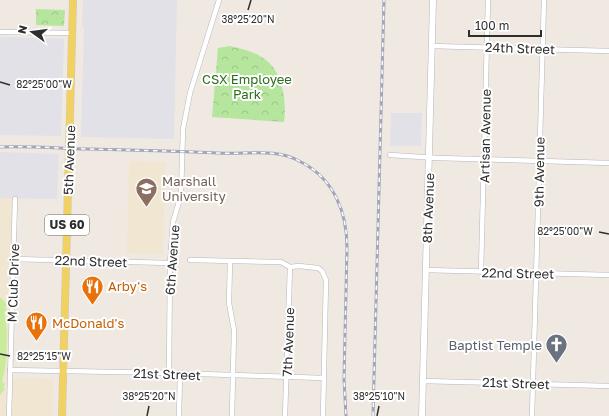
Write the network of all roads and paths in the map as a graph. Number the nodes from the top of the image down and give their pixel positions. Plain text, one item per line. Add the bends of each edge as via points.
1 (73, 0) edge
2 (219, 0) edge
3 (433, 0) edge
4 (488, 0) edge
5 (544, 0) edge
6 (0, 32) edge
7 (72, 34) junction
8 (432, 46) junction
9 (487, 47) junction
10 (542, 48) junction
11 (609, 50) edge
12 (390, 156) dead end
13 (429, 157) junction
14 (484, 160) junction
15 (539, 161) junction
16 (609, 163) edge
17 (15, 199) dead end
18 (13, 260) junction
19 (190, 260) dead end
20 (66, 261) junction
21 (230, 261) junction
22 (170, 263) junction
23 (290, 267) junction
24 (426, 270) junction
25 (481, 272) junction
26 (536, 273) junction
27 (609, 275) edge
28 (10, 370) junction
29 (64, 371) junction
30 (169, 373) junction
31 (180, 374) junction
32 (232, 375) junction
33 (286, 377) junction
34 (323, 378) junction
35 (423, 381) junction
36 (533, 384) junction
37 (609, 386) edge
38 (9, 416) edge
39 (62, 416) edge
40 (179, 416) edge
41 (232, 416) edge
42 (286, 416) edge
43 (323, 416) edge
44 (422, 416) edge
45 (532, 416) edge

1 - 7 main road, 5th Avenue / US 60
2 - 22 street, 6th Avenue via 188,102 183,129 181,195 173,222
3 - 8 main road, 8th Avenue
4 - 9 street, Artisan Avenue
5 - 10 street, 9th Avenue
6 - 7 street
7 - 20 main road, 5th Avenue / US 60
8 - 9 street, 24th Street
8 - 13 main road, 8th Avenue
9 - 10 street, 24th Street
9 - 14 street, Artisan Avenue
10 - 11 street, 24th Street
10 - 15 street, 9th Avenue
12 - 13 street
13 - 14 street
13 - 24 main road, 8th Avenue
14 - 15 street
14 - 25 street, Artisan Avenue
15 - 16 street
15 - 26 street, 9th Avenue
17 - 18 street, M Club Drive
18 - 20 street, 22nd Street
18 - 28 street, M Club Drive
19 - 21 street
20 - 22 street, 22nd Street
20 - 29 main road, 5th Avenue / US 60
21 - 23 street via 281,262
21 - 32 street via 229,303 234,330
22 - 30 street, 6th Avenue
23 - 33 street, 7th Avenue
23 - 34 street via 318,268 326,280
24 - 25 street, 22nd Street
24 - 35 main road, 8th Avenue
25 - 26 street, 22nd Street
26 - 27 street, 22nd Street
26 - 36 street, 9th Avenue
28 - 29 street, 21st Street
28 - 38 street, M Club Drive
29 - 30 street, 21st Street
29 - 39 main road, 5th Avenue / US 60
30 - 31 street, 21st Street
31 - 32 street, 21st Street
31 - 40 street
32 - 33 street, 21st Street
32 - 41 street
33 - 34 street, 21st Street
33 - 42 street, 7th Avenue
34 - 43 street
35 - 36 street, 21st Street
35 - 44 main road, 8th Avenue
36 - 37 street, 21st Street
36 - 45 street, 9th Avenue

